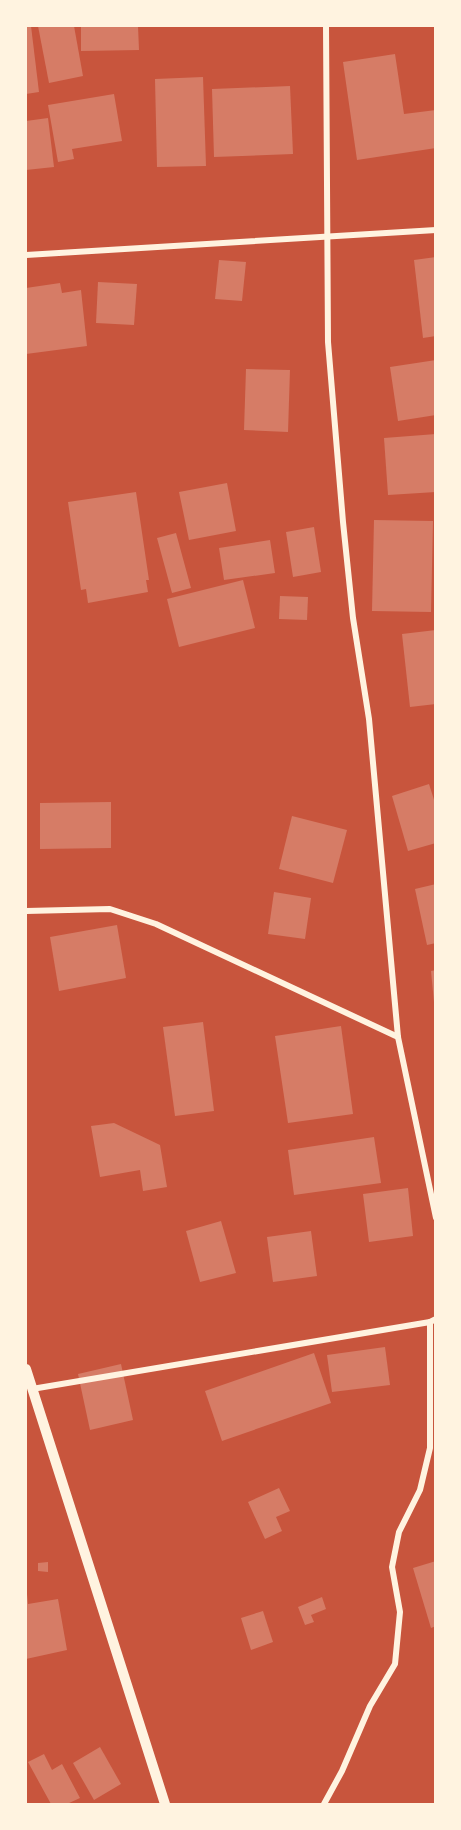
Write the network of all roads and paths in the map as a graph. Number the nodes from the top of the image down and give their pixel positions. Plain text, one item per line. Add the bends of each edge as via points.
1 (326, 26) edge
2 (435, 230) edge
3 (329, 237) junction
4 (26, 255) edge
5 (26, 911) edge
6 (398, 1037) junction
7 (435, 1218) edge
8 (433, 1321) edge
9 (26, 1369) edge
10 (32, 1389) junction
11 (165, 1804) edge
12 (324, 1804) edge

1 - 3 street
2 - 3 street
3 - 4 street
3 - 6 street via 328,342 336,442 353,618 369,719
5 - 6 street via 110,909 156,924
6 - 7 street
8 - 10 street
8 - 12 street via 430,1448 420,1490 399,1532 392,1567 400,1612 395,1664 370,1706
9 - 10 street
10 - 11 street

